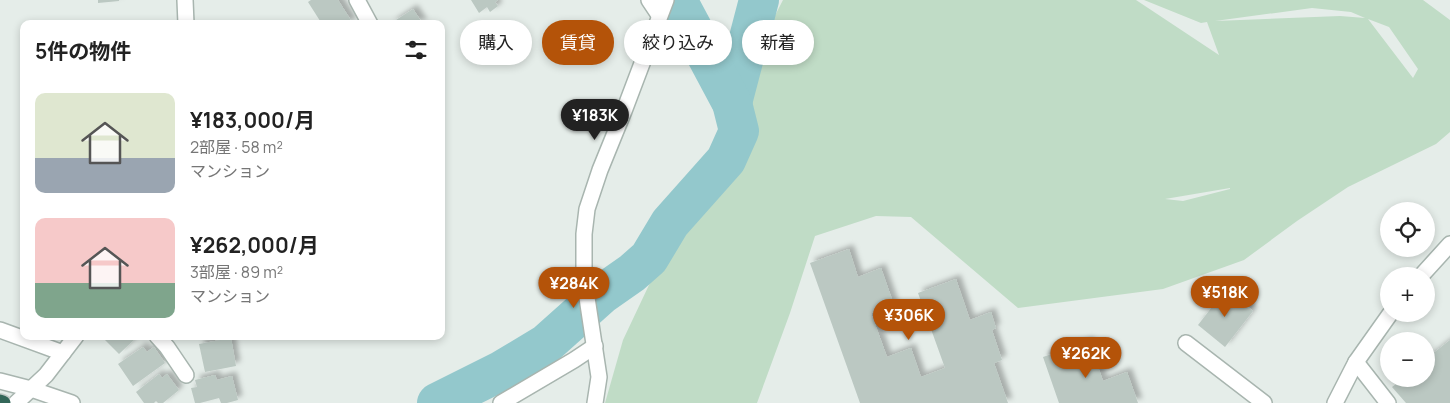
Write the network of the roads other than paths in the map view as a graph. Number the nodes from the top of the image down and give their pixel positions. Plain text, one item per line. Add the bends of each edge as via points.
1 (184, 0) edge
2 (357, 0) edge
3 (649, 0) edge
4 (666, 0) edge
5 (659, 16) junction
6 (186, 20) edge
7 (368, 20) edge
8 (1450, 244) edge
9 (1429, 267) edge
10 (1384, 322) edge
11 (0, 330) edge
12 (20, 337) edge
13 (27, 340) edge
14 (73, 340) edge
15 (161, 340) edge
16 (594, 340) junction
17 (1186, 343) dead end
18 (63, 353) junction
19 (1356, 362) junction
20 (186, 375) dead end
21 (0, 381) edge
22 (30, 389) junction
23 (16, 403) edge
24 (72, 403) edge
25 (501, 403) edge
26 (595, 403) edge
27 (1264, 403) edge
28 (1335, 403) edge
29 (1388, 403) edge

1 - 6 street
2 - 7 street
3 - 5 street
4 - 5 street
5 - 16 street via 587,209 584,278
8 - 9 street
10 - 19 street
11 - 12 street
13 - 18 street
14 - 18 street
15 - 20 street
16 - 25 street via 574,360
16 - 26 street via 600,377
17 - 27 street
18 - 22 street
19 - 28 street
19 - 29 street
21 - 22 street
22 - 23 street
22 - 24 street

